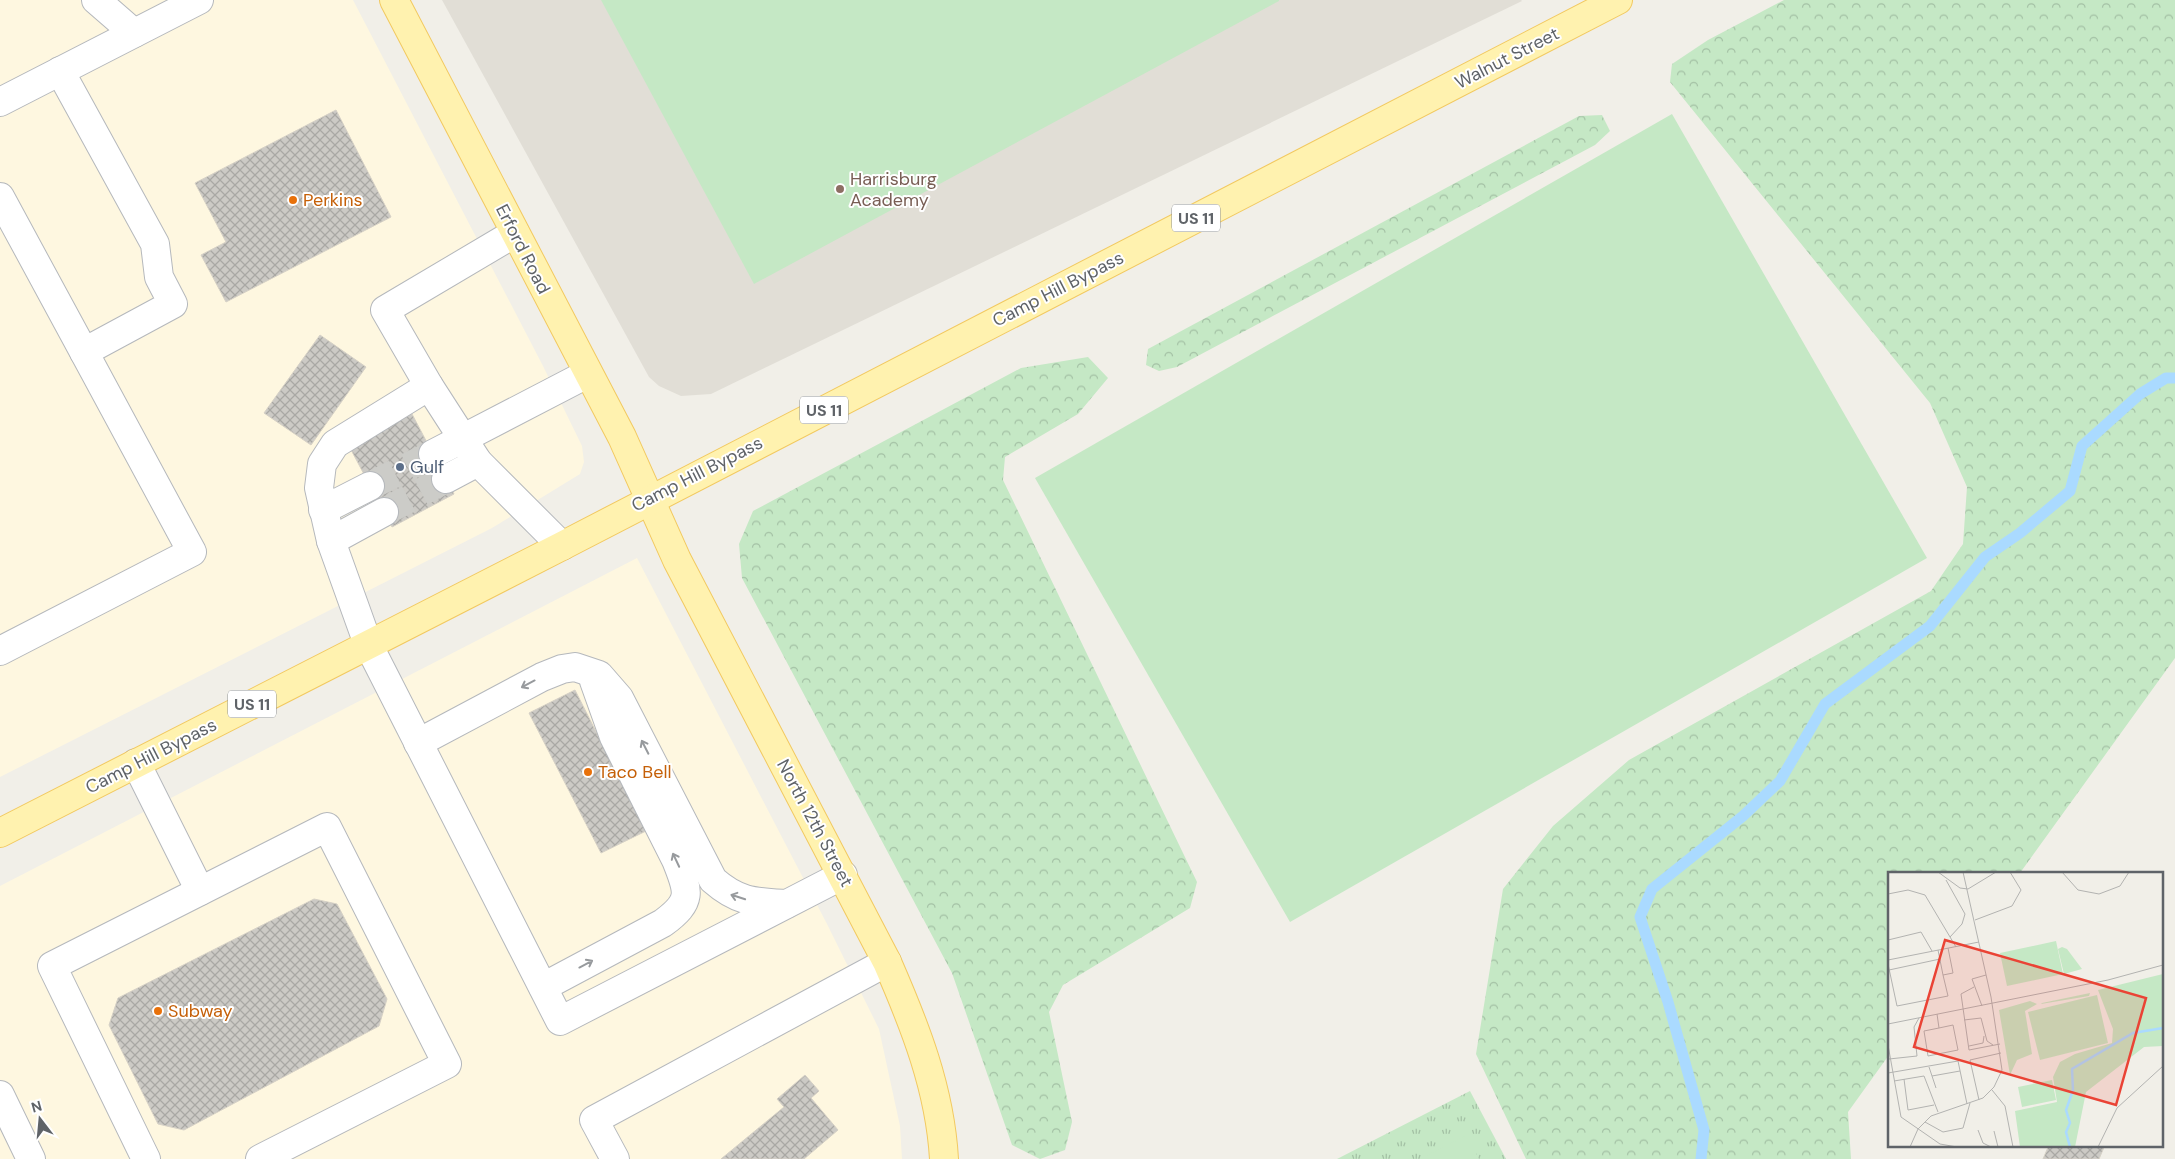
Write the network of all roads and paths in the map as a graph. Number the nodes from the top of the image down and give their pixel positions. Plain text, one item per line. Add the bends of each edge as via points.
1 (96, 0) edge
2 (199, 0) edge
3 (394, 0) edge
4 (1618, 0) edge
5 (134, 33) junction
6 (60, 71) junction
7 (0, 102) edge
8 (1395, 116) joint
9 (2, 204) edge
10 (515, 233) junction
11 (84, 352) junction
12 (587, 374) junction
13 (429, 386) junction
14 (463, 438) junction
15 (433, 454) tunnel mouth
16 (478, 462) junction
17 (446, 479) tunnel mouth
18 (370, 486) tunnel mouth
19 (650, 499) junction
20 (323, 510) junction
21 (384, 512) tunnel mouth
22 (331, 541) junction
23 (562, 546) junction
24 (368, 644) junction
25 (0, 651) edge
26 (587, 669) junction
27 (418, 742) junction
28 (136, 763) junction
29 (0, 833) edge
30 (843, 876) junction
31 (200, 891) junction
32 (786, 904) junction
33 (887, 962) junction
34 (543, 987) junction
35 (0, 1095) edge
36 (31, 1159) edge
37 (146, 1159) edge
38 (260, 1159) edge
39 (616, 1159) edge
40 (944, 1159) edge

1 - 5 lane
2 - 5 lane
3 - 10 main road, Erford Road
4 - 8 main road, Walnut Street / US 11
5 - 6 lane
6 - 7 lane
6 - 11 lane via 155,244 159,277 173,304
8 - 19 main road, Camp Hill Bypass / US 11
9 - 11 lane
10 - 12 main road, Erford Road
10 - 13 lane via 385,310
11 - 25 lane via 192,552
12 - 14 lane
12 - 19 main road, Erford Road via 622,437
13 - 14 lane
13 - 20 lane via 335,444 322,464 319,488
14 - 15 lane
14 - 16 lane
16 - 17 lane
16 - 23 lane
18 - 20 lane
19 - 23 main road, Camp Hill Bypass / US 11
19 - 30 main road, North 12th Street via 678,560
20 - 22 lane
21 - 22 lane
22 - 24 lane
23 - 24 main road, Camp Hill Bypass / US 11
24 - 27 lane
24 - 28 main road, Camp Hill Bypass / US 11
26 -> 27 lane via 575,667 542,676
32 -> 26 lane via 744,899 729,894 713,880 619,698 600,675
34 -> 26 lane via 663,923 679,911 686,893 685,881 676,860 614,737 602,697
27 - 34 lane
28 - 29 main road, Camp Hill Bypass / US 11
28 - 31 lane
30 - 32 lane
30 - 33 main road, North 12th Street
31 - 37 lane via 52,966
31 - 38 lane via 327,826 447,1064
32 - 34 lane via 560,1021
33 - 39 lane via 594,1120
33 - 40 main road, North 12th Street via 914,1022 930,1071 942,1127
35 - 36 lane

